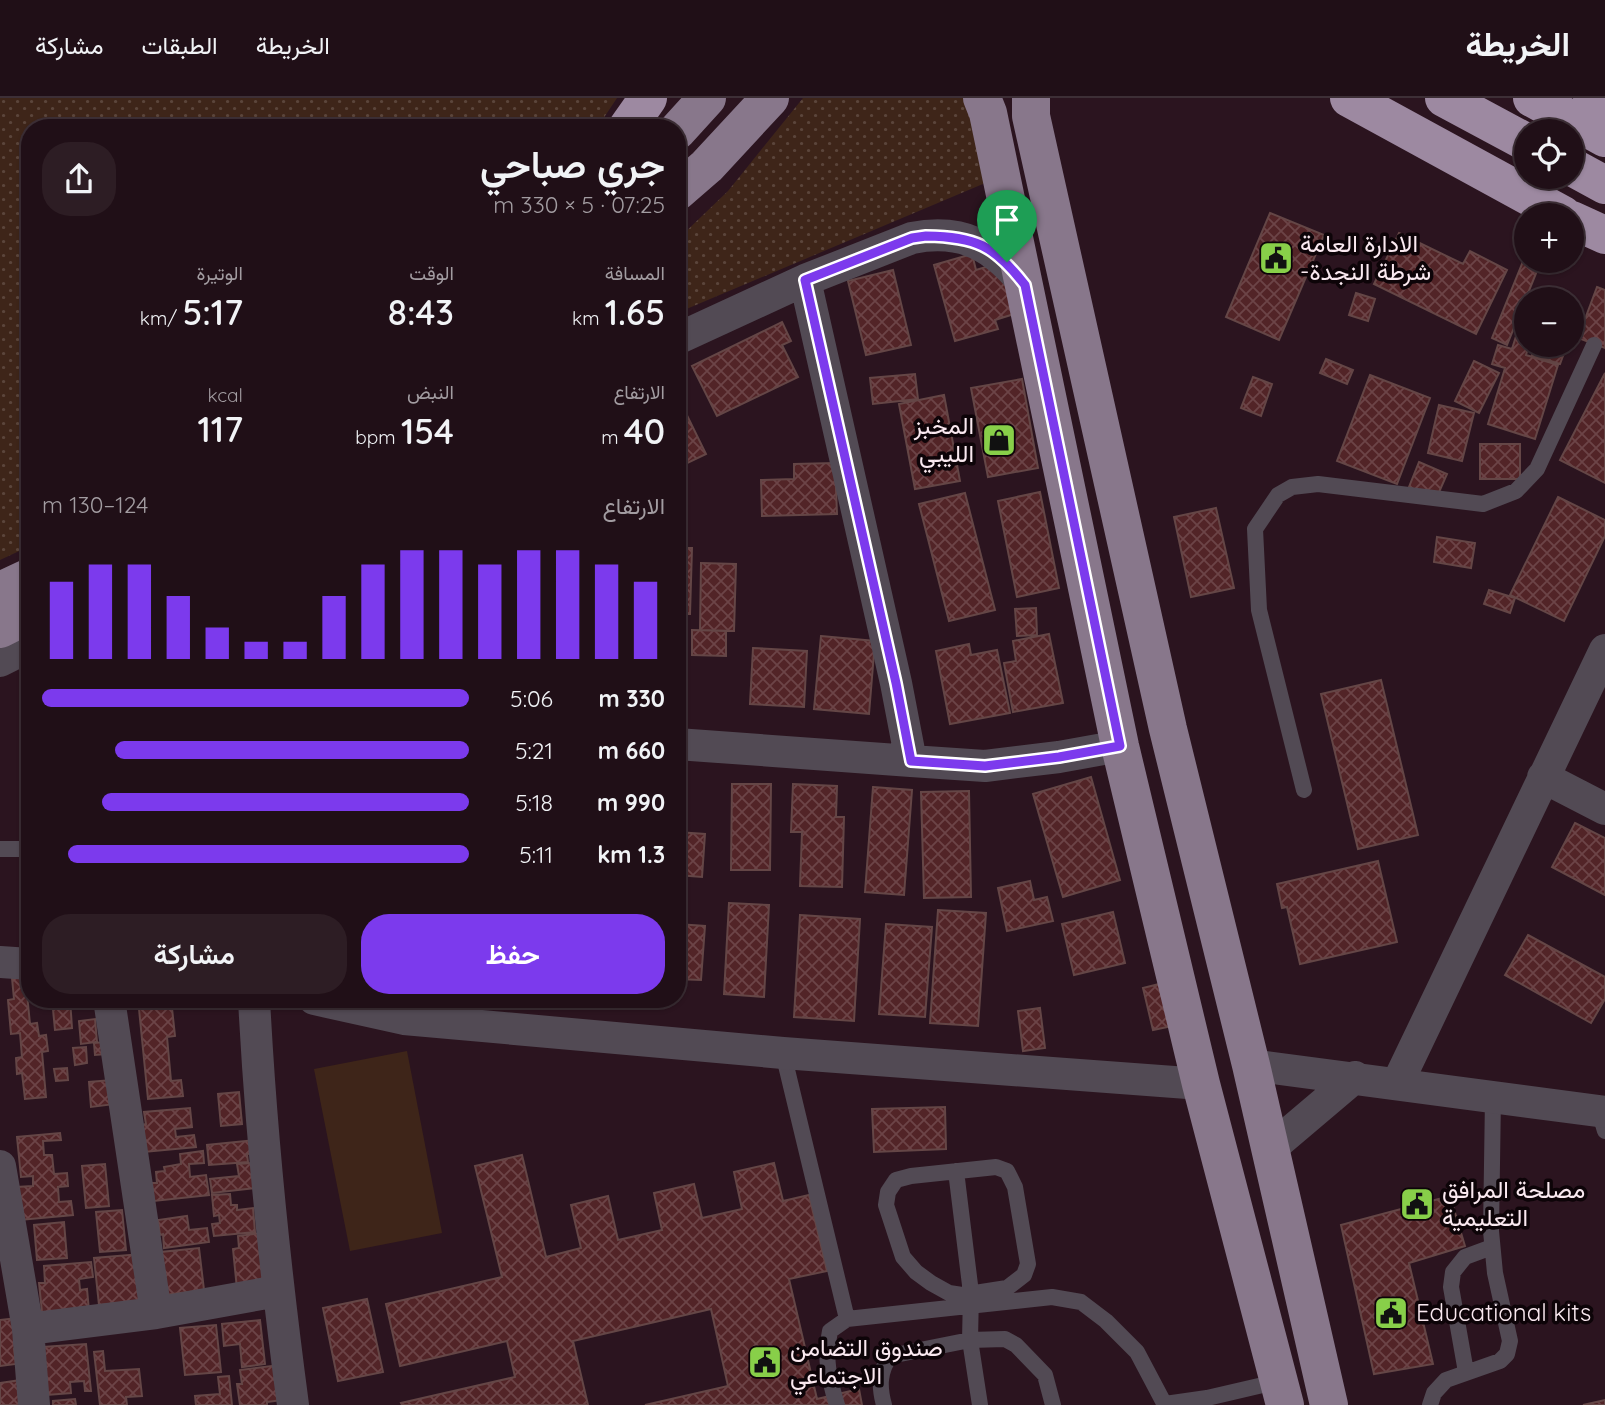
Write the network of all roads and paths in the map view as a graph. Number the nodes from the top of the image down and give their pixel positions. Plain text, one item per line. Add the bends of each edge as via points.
1 (648, 98) edge
2 (707, 98) edge
3 (770, 98) edge
4 (982, 98) edge
5 (1031, 98) edge
6 (1349, 98) edge
7 (1532, 98) edge
8 (1592, 98) edge
9 (1449, 101) edge
10 (1605, 107) edge
11 (633, 119) edge
12 (686, 121) edge
13 (1514, 136) edge
14 (1605, 138) edge
15 (1584, 174) edge
16 (686, 184) edge
17 (1605, 185) edge
18 (1541, 203) edge
19 (1584, 225) edge
20 (1605, 235) edge
21 (805, 280) junction
22 (1025, 285) junction
23 (686, 335) edge
24 (1594, 345) dead end
25 (21, 581) edge
26 (0, 591) edge
27 (21, 618) edge
28 (0, 629) edge
29 (21, 650) edge
30 (1605, 650) edge
31 (0, 661) edge
32 (686, 745) edge
33 (1120, 746) junction
34 (911, 761) junction
35 (1543, 777) junction
36 (1304, 790) dead end
37 (1605, 809) edge
38 (0, 849) edge
39 (21, 849) edge
40 (0, 962) edge
41 (21, 963) edge
42 (110, 1008) edge
43 (254, 1008) edge
44 (354, 1008) edge
45 (783, 1053) junction
46 (1251, 1065) junction
47 (1355, 1077) junction
48 (1201, 1084) junction
49 (1397, 1084) junction
50 (1493, 1097) junction
51 (1603, 1118) edge
52 (1270, 1149) junction
53 (0, 1166) edge
54 (956, 1171) junction
55 (1492, 1247) junction
56 (278, 1291) junction
57 (971, 1299) junction
58 (156, 1313) junction
59 (847, 1319) junction
60 (28, 1329) junction
61 (970, 1340) junction
62 (1466, 1372) junction
63 (1282, 1393) edge
64 (34, 1405) edge
65 (293, 1405) edge
66 (837, 1405) edge
67 (884, 1405) edge
68 (980, 1405) edge
69 (1053, 1405) edge
70 (1165, 1405) edge
71 (1329, 1405) edge
72 (1430, 1405) edge

1 - 11 highway
2 - 12 main road
3 - 16 main road
4 - 22 main road
5 - 46 main road via 1031,116 1168,729
6 - 18 highway
7 - 14 highway
8 - 10 highway
9 - 13 highway
15 - 17 highway
19 - 20 highway
21 - 22 street via 912,238 950,236 987,247 1007,262
21 - 23 street
21 - 34 street
22 - 33 main road
24 - 36 lane via 1537,469 1516,491 1483,504 1318,484 1292,486 1278,495 1255,529 1259,610
25 - 26 main road
27 - 28 main road
29 - 31 street
30 - 35 street
32 - 34 street
33 - 34 street via 985,766
33 - 48 main road
35 - 37 street
35 - 49 street
38 - 39 lane
40 - 41 street
42 - 58 street
43 - 56 street
44 - 45 street via 404,1019
45 - 48 street
45 - 59 lane
46 - 47 street
46 - 52 main road
47 - 49 street
47 - 52 street
48 - 63 main road
49 - 50 street
50 - 51 street
50 - 55 lane
52 - 71 main road
53 - 60 street
54 - 57 lane
54 - 57 lane via 996,1167 1007,1171 1028,1264 1024,1275 1007,1288
54 - 57 lane via 895,1180 886,1205 903,1257 916,1272 949,1293
55 - 62 lane via 1465,1257 1452,1272
55 - 62 lane via 1510,1341 1500,1361
56 - 58 street
56 - 65 street
57 - 59 lane
57 - 61 lane
57 - 70 lane via 1052,1297 1081,1302 1137,1352
58 - 60 street
59 - 66 lane via 830,1331 826,1352
60 - 64 street
61 - 67 lane via 890,1356 882,1367 880,1382
61 - 68 lane
61 - 69 lane via 1005,1339 1016,1345 1045,1375
62 - 72 lane via 1446,1380 1433,1393
63 - 70 lane

